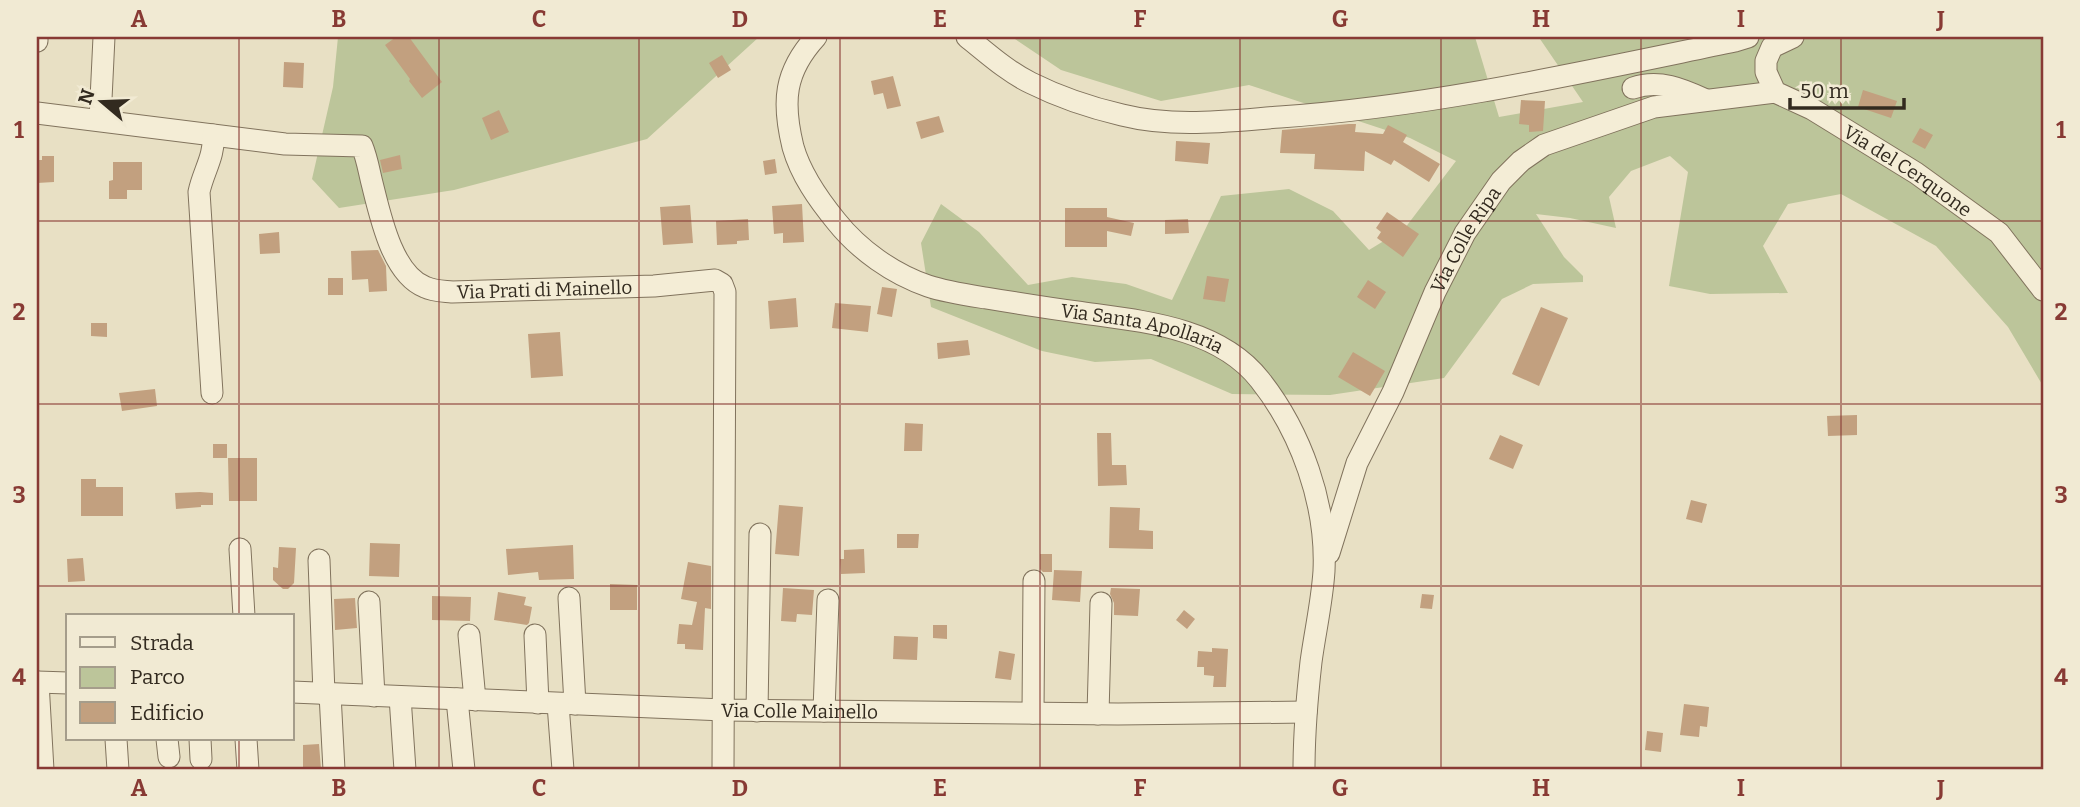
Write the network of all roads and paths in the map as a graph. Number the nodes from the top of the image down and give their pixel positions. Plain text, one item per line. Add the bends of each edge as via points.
1 (104, 37) edge
2 (816, 37) edge
3 (967, 37) edge
4 (1748, 37) edge
5 (1793, 37) edge
6 (1633, 88) dead end
7 (1775, 92) junction
8 (1708, 100) junction
9 (37, 113) edge
10 (100, 120) junction
11 (213, 135) junction
12 (2043, 290) edge
13 (212, 393) dead end
14 (761, 534) dead end
15 (240, 549) dead end
16 (319, 560) dead end
17 (1324, 571) junction
18 (1034, 581) dead end
19 (311, 592) dead end
20 (569, 598) dead end
21 (828, 600) dead end
22 (369, 601) dead end
23 (1101, 603) dead end
24 (244, 614) edge
25 (469, 635) dead end
26 (535, 635) dead end
27 (37, 682) edge
28 (66, 683) edge
29 (294, 692) edge
30 (323, 694) junction
31 (374, 696) junction
32 (400, 697) junction
33 (466, 700) junction
34 (557, 704) junction
35 (724, 710) junction
36 (757, 711) junction
37 (824, 711) junction
38 (1306, 712) junction
39 (1033, 713) junction
40 (1098, 714) junction
41 (116, 740) edge
42 (124, 740) edge
43 (246, 740) edge
44 (43, 770) edge
45 (118, 770) edge
46 (126, 770) edge
47 (248, 770) edge
48 (334, 770) edge
49 (405, 770) edge
50 (464, 770) edge
51 (563, 770) edge
52 (723, 770) edge
53 (1304, 770) edge

1 - 10 street
2 - 17 street, Via Santa Apollaria via 790,76 788,126 808,183 848,236 872,256 929,286 1173,328 1239,359 1268,390 1300,449 1319,511
3 - 4 street via 1031,83 1084,104 1169,123 1346,112 1496,90
5 - 7 street via 1772,47 1766,61
6 - 8 street via 1647,83 1677,87
7 - 8 street, Via Colle Ripa
7 - 12 street, Via del Cerquone via 1812,109 1916,173 1999,233
8 - 17 street, Via Colle Ripa via 1654,107 1544,145 1501,181 1465,233 1364,447
9 - 10 street, Via Prati di Mainello
10 - 11 street, Via Prati di Mainello
11 - 13 street via 212,154 199,192
11 - 35 street, Via Prati di Mainello via 285,144 362,146 395,256 414,281 431,290 628,287 715,280 722,284
14 - 36 street
15 - 24 street
16 - 30 street
17 - 38 street, Via Santa Apollaria
18 - 39 street
19 - 30 street
20 - 34 street
21 - 37 street
22 - 31 street
23 - 40 street
25 - 33 street
26 - 34 street
27 - 28 street
27 - 44 street
29 - 30 street, Via Colle Mainello
30 - 31 street, Via Colle Mainello
30 - 48 street
31 - 32 street, Via Colle Mainello
32 - 33 street, Via Colle Mainello
32 - 49 street
33 - 34 street, Via Colle Mainello
33 - 50 street
34 - 35 street, Via Colle Mainello
34 - 51 street
35 - 36 street, Via Colle Mainello
35 - 52 street
36 - 37 street, Via Colle Mainello
37 - 39 street, Via Colle Mainello
38 - 40 street, Via Colle Mainello
38 - 53 street, Via Santa Apollaria
39 - 40 street, Via Colle Mainello
41 - 45 street
42 - 46 street
43 - 47 street

